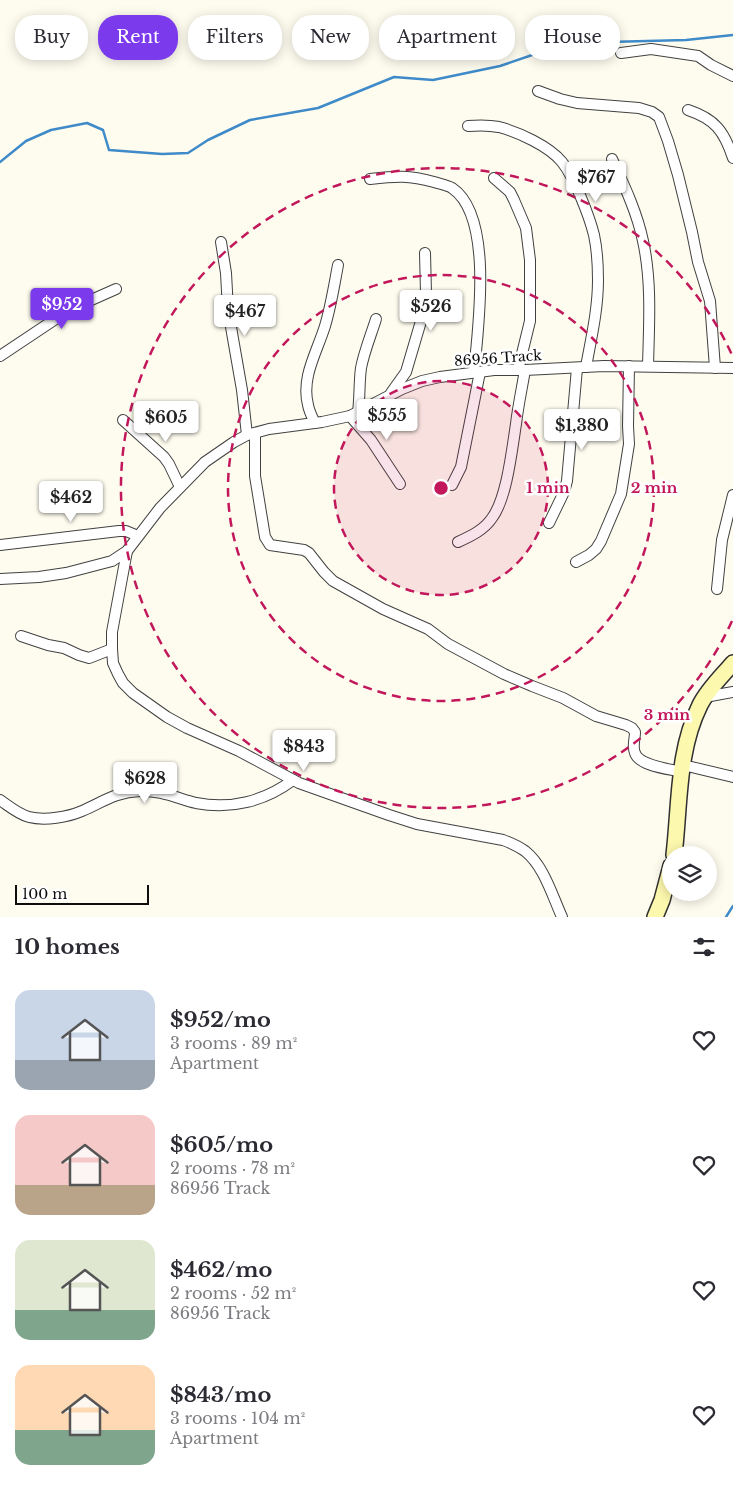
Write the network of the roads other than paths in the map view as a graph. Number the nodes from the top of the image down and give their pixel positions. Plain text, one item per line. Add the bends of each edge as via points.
1 (621, 53) dead end
2 (733, 76) edge
3 (538, 91) dead end
4 (688, 110) dead end
5 (468, 126) dead end
6 (612, 158) dead end
7 (733, 158) edge
8 (494, 178) dead end
9 (370, 179) dead end
10 (221, 242) dead end
11 (425, 253) dead end
12 (338, 265) dead end
13 (116, 289) dead end
14 (376, 319) dead end
15 (0, 356) edge
16 (629, 366) junction
17 (648, 366) junction
18 (582, 368) junction
19 (715, 368) junction
20 (522, 370) junction
21 (733, 370) edge
22 (477, 372) junction
23 (389, 395) junction
24 (354, 414) junction
25 (123, 420) dead end
26 (315, 423) junction
27 (251, 434) junction
28 (400, 484) dead end
29 (452, 485) dead end
30 (180, 487) junction
31 (733, 495) edge
32 (549, 522) dead end
33 (138, 536) junction
34 (458, 542) dead end
35 (0, 545) edge
36 (127, 551) junction
37 (576, 562) dead end
38 (0, 579) edge
39 (717, 589) dead end
40 (21, 636) dead end
41 (112, 649) junction
42 (733, 662) edge
43 (733, 692) edge
44 (705, 697) junction
45 (682, 768) junction
46 (733, 778) edge
47 (293, 780) junction
48 (0, 800) edge
49 (675, 846) edge
50 (662, 900) edge
51 (562, 917) edge
52 (655, 917) edge

1 - 2 street via 651,49 698,56
3 - 19 street via 577,103 639,108 659,117 676,166 710,301
4 - 7 street via 713,122 723,134
5 - 18 street via 499,127 539,144 562,161 571,175 594,235 597,257 596,313
6 - 17 street via 630,198 643,241 650,310
8 - 20 street via 510,192 526,228 530,260 530,322
9 - 22 street via 398,175 418,177 451,187 463,197 474,223 480,260
10 - 27 street via 229,317
11 - 23 street via 424,311 406,372
12 - 26 street via 329,310 306,385 308,407
13 - 15 street via 56,318
14 - 24 street via 361,368 360,398
16 - 17 street, 86956 Track
16 - 18 street, 86956 Track
16 - 37 street via 629,444 621,494 596,549
17 - 19 street, 86956 Track
18 - 20 street, 86956 Track
18 - 32 street via 567,481
19 - 21 street, 86956 Track
20 - 22 street, 86956 Track
20 - 34 street via 512,453 498,506 485,527
22 - 23 street, 86956 Track via 422,381
22 - 29 street via 461,467
23 - 24 street, 86956 Track
24 - 26 street, 86956 Track
24 - 28 street
25 - 30 street via 164,457
26 - 27 street, 86956 Track
27 - 30 street, 86956 Track via 222,449
27 - 45 street via 265,536 270,545 304,550 333,581 383,609 428,629 448,644 504,674 563,698 596,716 632,728 637,758 642,761 654,766
30 - 33 street, 86956 Track
31 - 39 street via 722,540
33 - 35 street via 119,531
33 - 36 street, 86956 Track
36 - 38 street, 86956 Track via 112,561 66,573
36 - 41 street via 112,632
40 - 41 street via 89,658
41 - 47 street via 113,664 123,683 167,717
42 - 44 street
43 - 44 street
44 - 45 street via 692,724
45 - 46 street
45 - 49 street
47 - 48 street via 277,792 242,804 212,806 168,794 126,792 82,811 44,818 23,815
47 - 51 street via 417,824 503,840 517,846 535,862
50 - 52 street

